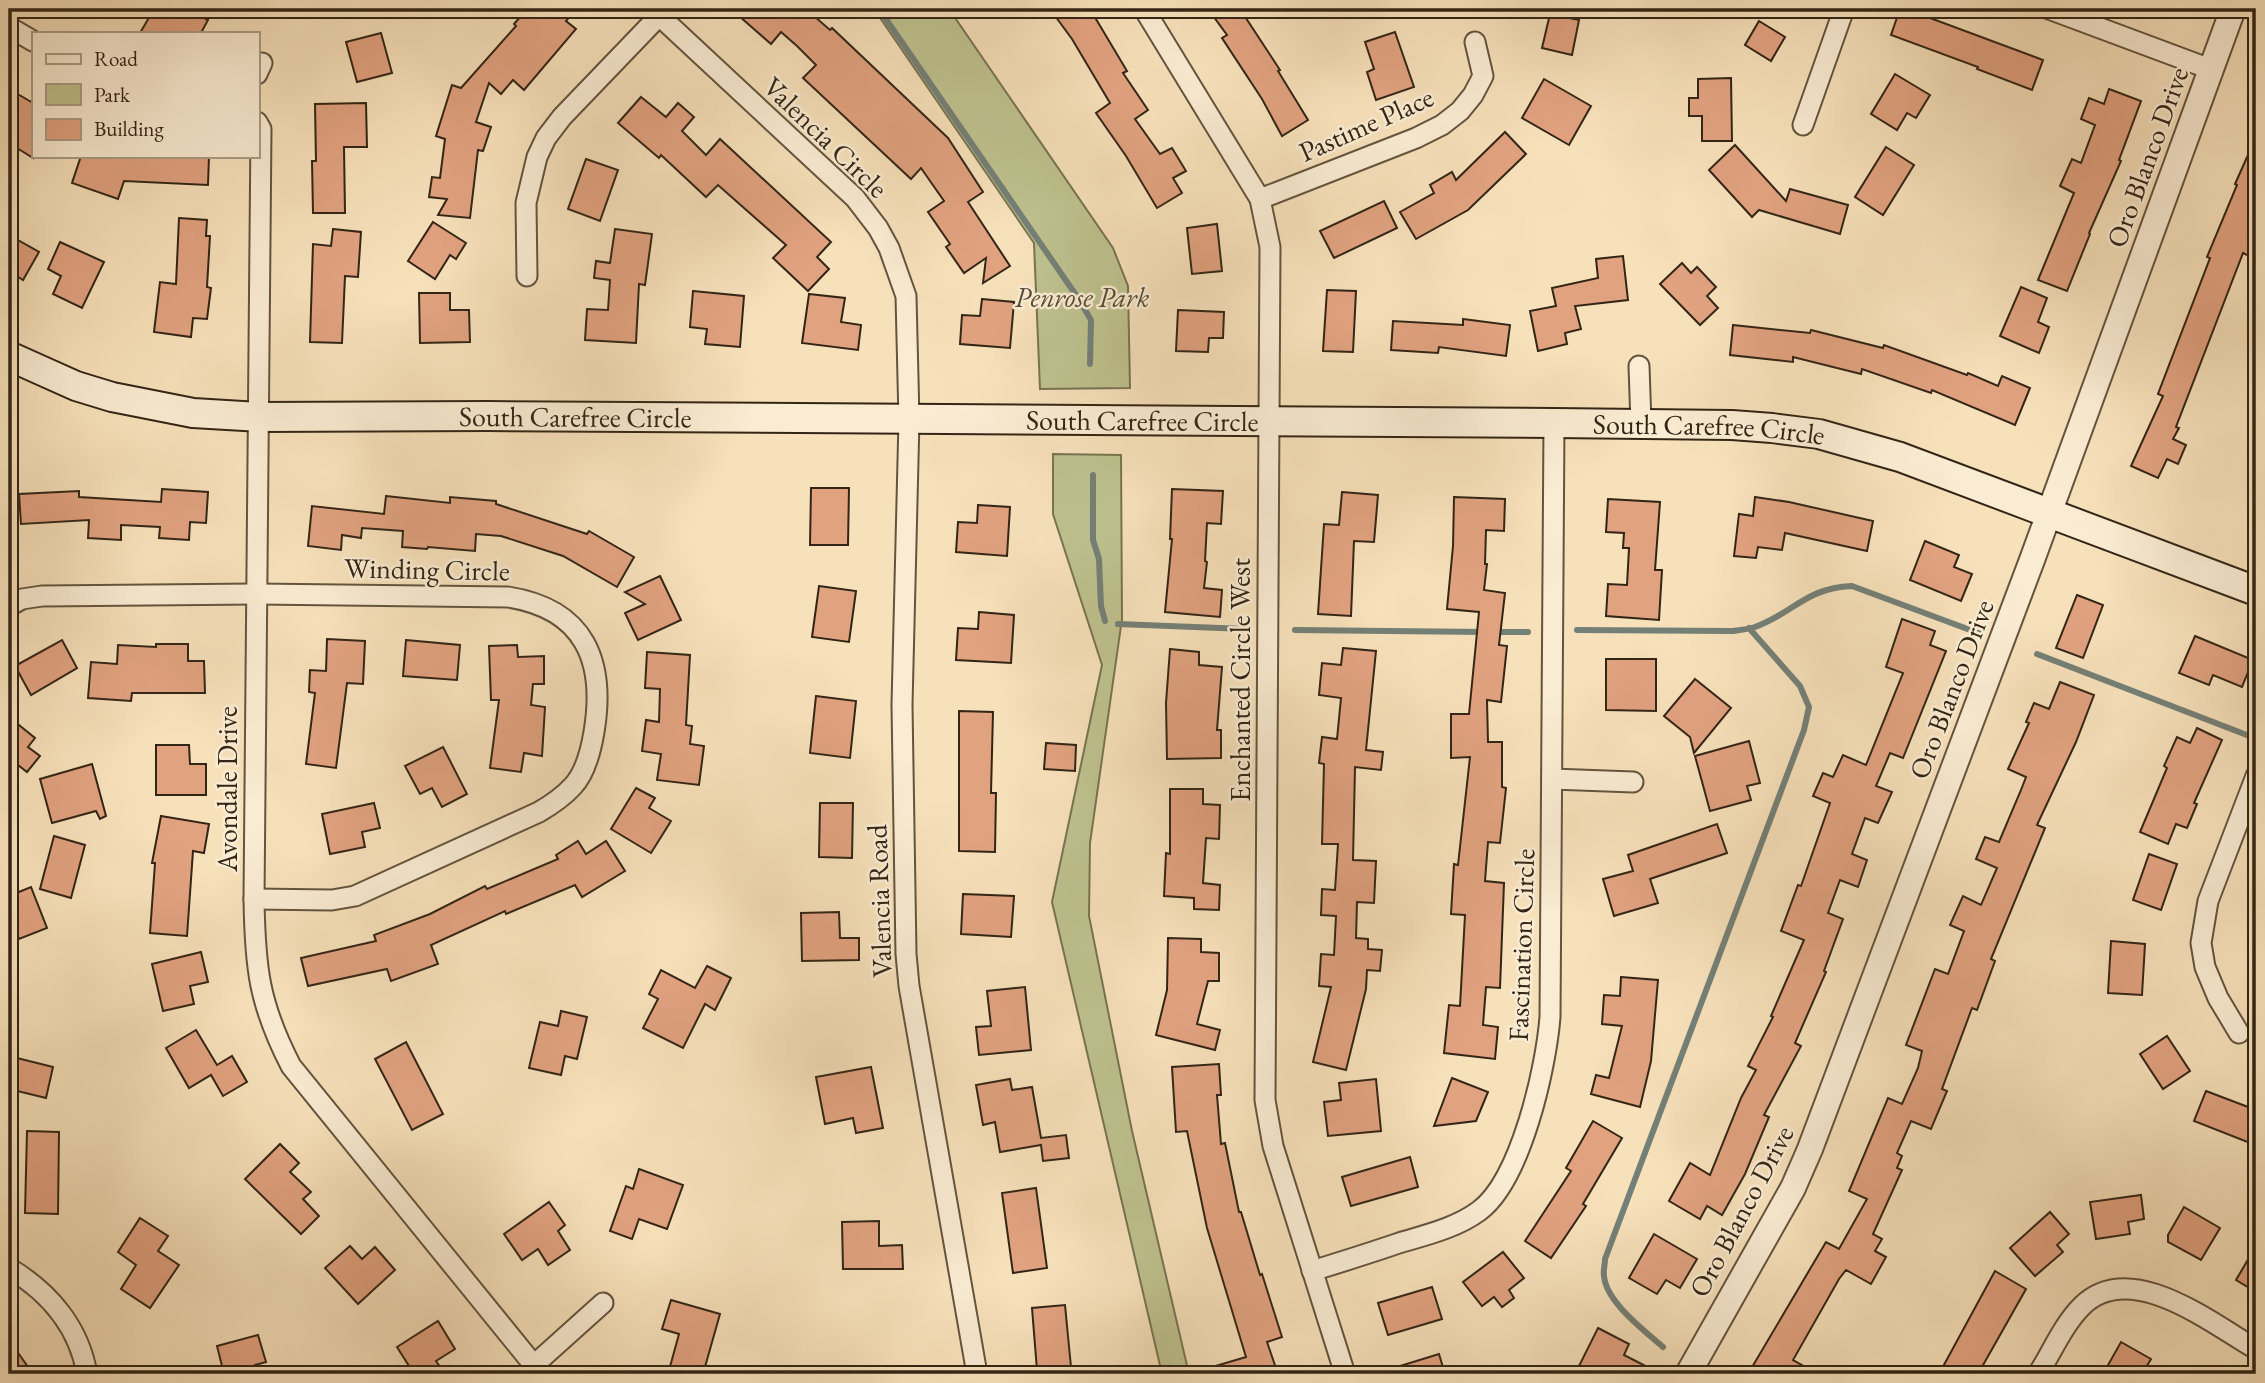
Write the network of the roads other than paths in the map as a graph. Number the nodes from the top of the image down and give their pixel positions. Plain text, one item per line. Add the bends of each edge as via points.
1 (1144, 9) edge
2 (1844, 9) edge
3 (2049, 9) edge
4 (2233, 9) edge
5 (655, 12) edge
6 (9, 26) edge
7 (32, 40) edge
8 (1475, 42) dead end
9 (2210, 69) junction
10 (1803, 125) dead end
11 (259, 126) edge
12 (1261, 199) junction
13 (527, 276) dead end
14 (9, 356) edge
15 (1639, 366) dead end
16 (260, 417) junction
17 (909, 419) junction
18 (1270, 423) junction
19 (1554, 423) junction
20 (1641, 424) junction
21 (2049, 513) junction
22 (2256, 591) edge
23 (257, 594) junction
24 (9, 606) edge
25 (2256, 776) edge
26 (1552, 779) junction
27 (1633, 782) dead end
28 (254, 899) junction
29 (2239, 1033) dead end
30 (9, 1268) edge
31 (1312, 1271) junction
32 (603, 1303) dead end
33 (2256, 1349) edge
34 (537, 1370) edge
35 (87, 1374) edge
36 (977, 1374) edge
37 (1345, 1374) edge
38 (1688, 1374) edge
39 (2038, 1374) edge

1 - 12 street, Enchanted Circle West
2 - 10 street
3 - 9 street
4 - 9 street, Oro Blanco Drive
5 - 13 street via 546,138 526,203
5 - 17 street, Valencia Circle via 855,198 878,228 906,296
6 - 7 street
8 - 12 street, Pastime Place via 1483,76 1460,111 1442,125
9 - 21 street, Oro Blanco Drive
11 - 16 street, Avondale Drive
12 - 18 street, Enchanted Circle West via 1272,276
14 - 16 main road, South Carefree Circle via 76,386 138,403 193,413
15 - 20 street
16 - 17 main road, South Carefree Circle
16 - 23 street, Avondale Drive
17 - 18 main road, South Carefree Circle
17 - 36 street, Valencia Road via 902,705 906,954
18 - 19 main road, South Carefree Circle
18 - 31 street, Enchanted Circle West via 1265,1100 1273,1146
19 - 20 main road, South Carefree Circle
19 - 26 street, Fascination Circle
20 - 21 main road, South Carefree Circle via 1732,425 1819,434 1900,457
21 - 22 main road, South Carefree Circle
21 - 38 street, Oro Blanco Drive via 1810,1149 1793,1188
23 - 24 street, Winding Circle via 42,596
23 - 28 street, Avondale Drive
23 - 28 street, Winding Circle via 530,601 567,620 579,634 593,664 598,698 592,747 584,769 557,801 355,896
25 - 29 street via 2208,901 2201,943 2218,998
26 - 27 street
26 - 31 street, Fascination Circle via 1548,1045 1512,1165 1480,1210 1458,1223
28 - 34 street, Avondale Drive via 260,989 291,1066
30 - 35 street via 32,1283 65,1317
31 - 37 street, Enchanted Circle West
32 - 34 street, Avondale Drive
33 - 39 street via 2164,1296 2128,1289 2094,1296 2081,1307

